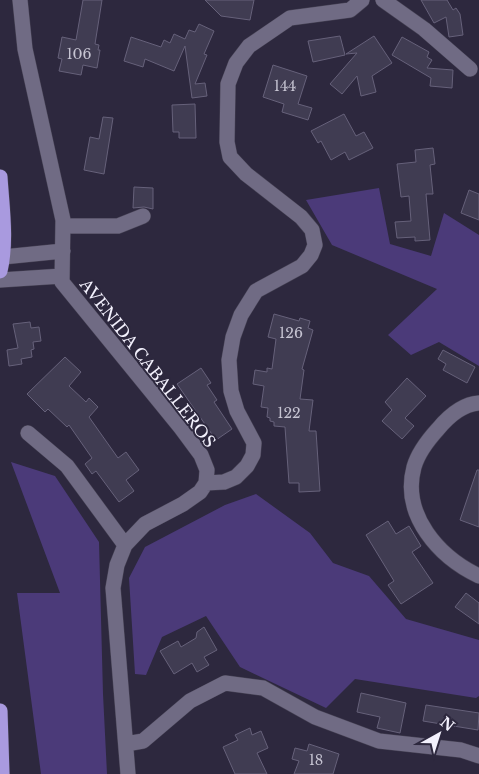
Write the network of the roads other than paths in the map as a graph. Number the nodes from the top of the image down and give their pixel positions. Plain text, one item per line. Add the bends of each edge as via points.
1 (20, 0) edge
2 (362, 0) edge
3 (383, 0) edge
4 (470, 69) dead end
5 (0, 177) edge
6 (143, 216) dead end
7 (63, 226) junction
8 (63, 251) junction
9 (2, 264) edge
10 (62, 276) junction
11 (0, 280) edge
12 (479, 403) edge
13 (28, 433) dead end
14 (206, 483) junction
15 (124, 546) junction
16 (479, 576) edge
17 (0, 712) edge
18 (126, 744) junction
19 (3, 748) junction
20 (479, 756) edge
21 (2, 774) edge
22 (8, 774) edge
23 (128, 774) edge

1 - 7 street, AVENIDA CABALLEROS via 25,49
2 - 14 street via 350,10 290,18 249,46 236,63 228,84 227,142 230,157 246,174 301,217 312,230 315,245 302,266 256,291 241,315 229,360 231,391 237,411 254,443 253,454 236,477 224,482
3 - 4 street via 424,29
5 - 9 highway
6 - 7 street via 118,226
7 - 8 street, AVENIDA CABALLEROS
8 - 9 street
8 - 10 street, AVENIDA CABALLEROS
10 - 11 street
10 - 14 street, AVENIDA CABALLEROS via 62,282 201,456
12 - 16 street via 454,412 429,439 413,468 411,500 418,519 434,544 460,567
13 - 15 street via 67,466
14 - 15 street via 200,492 183,504 145,524
15 - 18 street via 113,588
17 - 19 highway
18 - 20 street via 143,741 190,701 225,683 263,688 314,717 379,741 461,750
18 - 23 street
19 - 21 highway
19 - 22 highway

